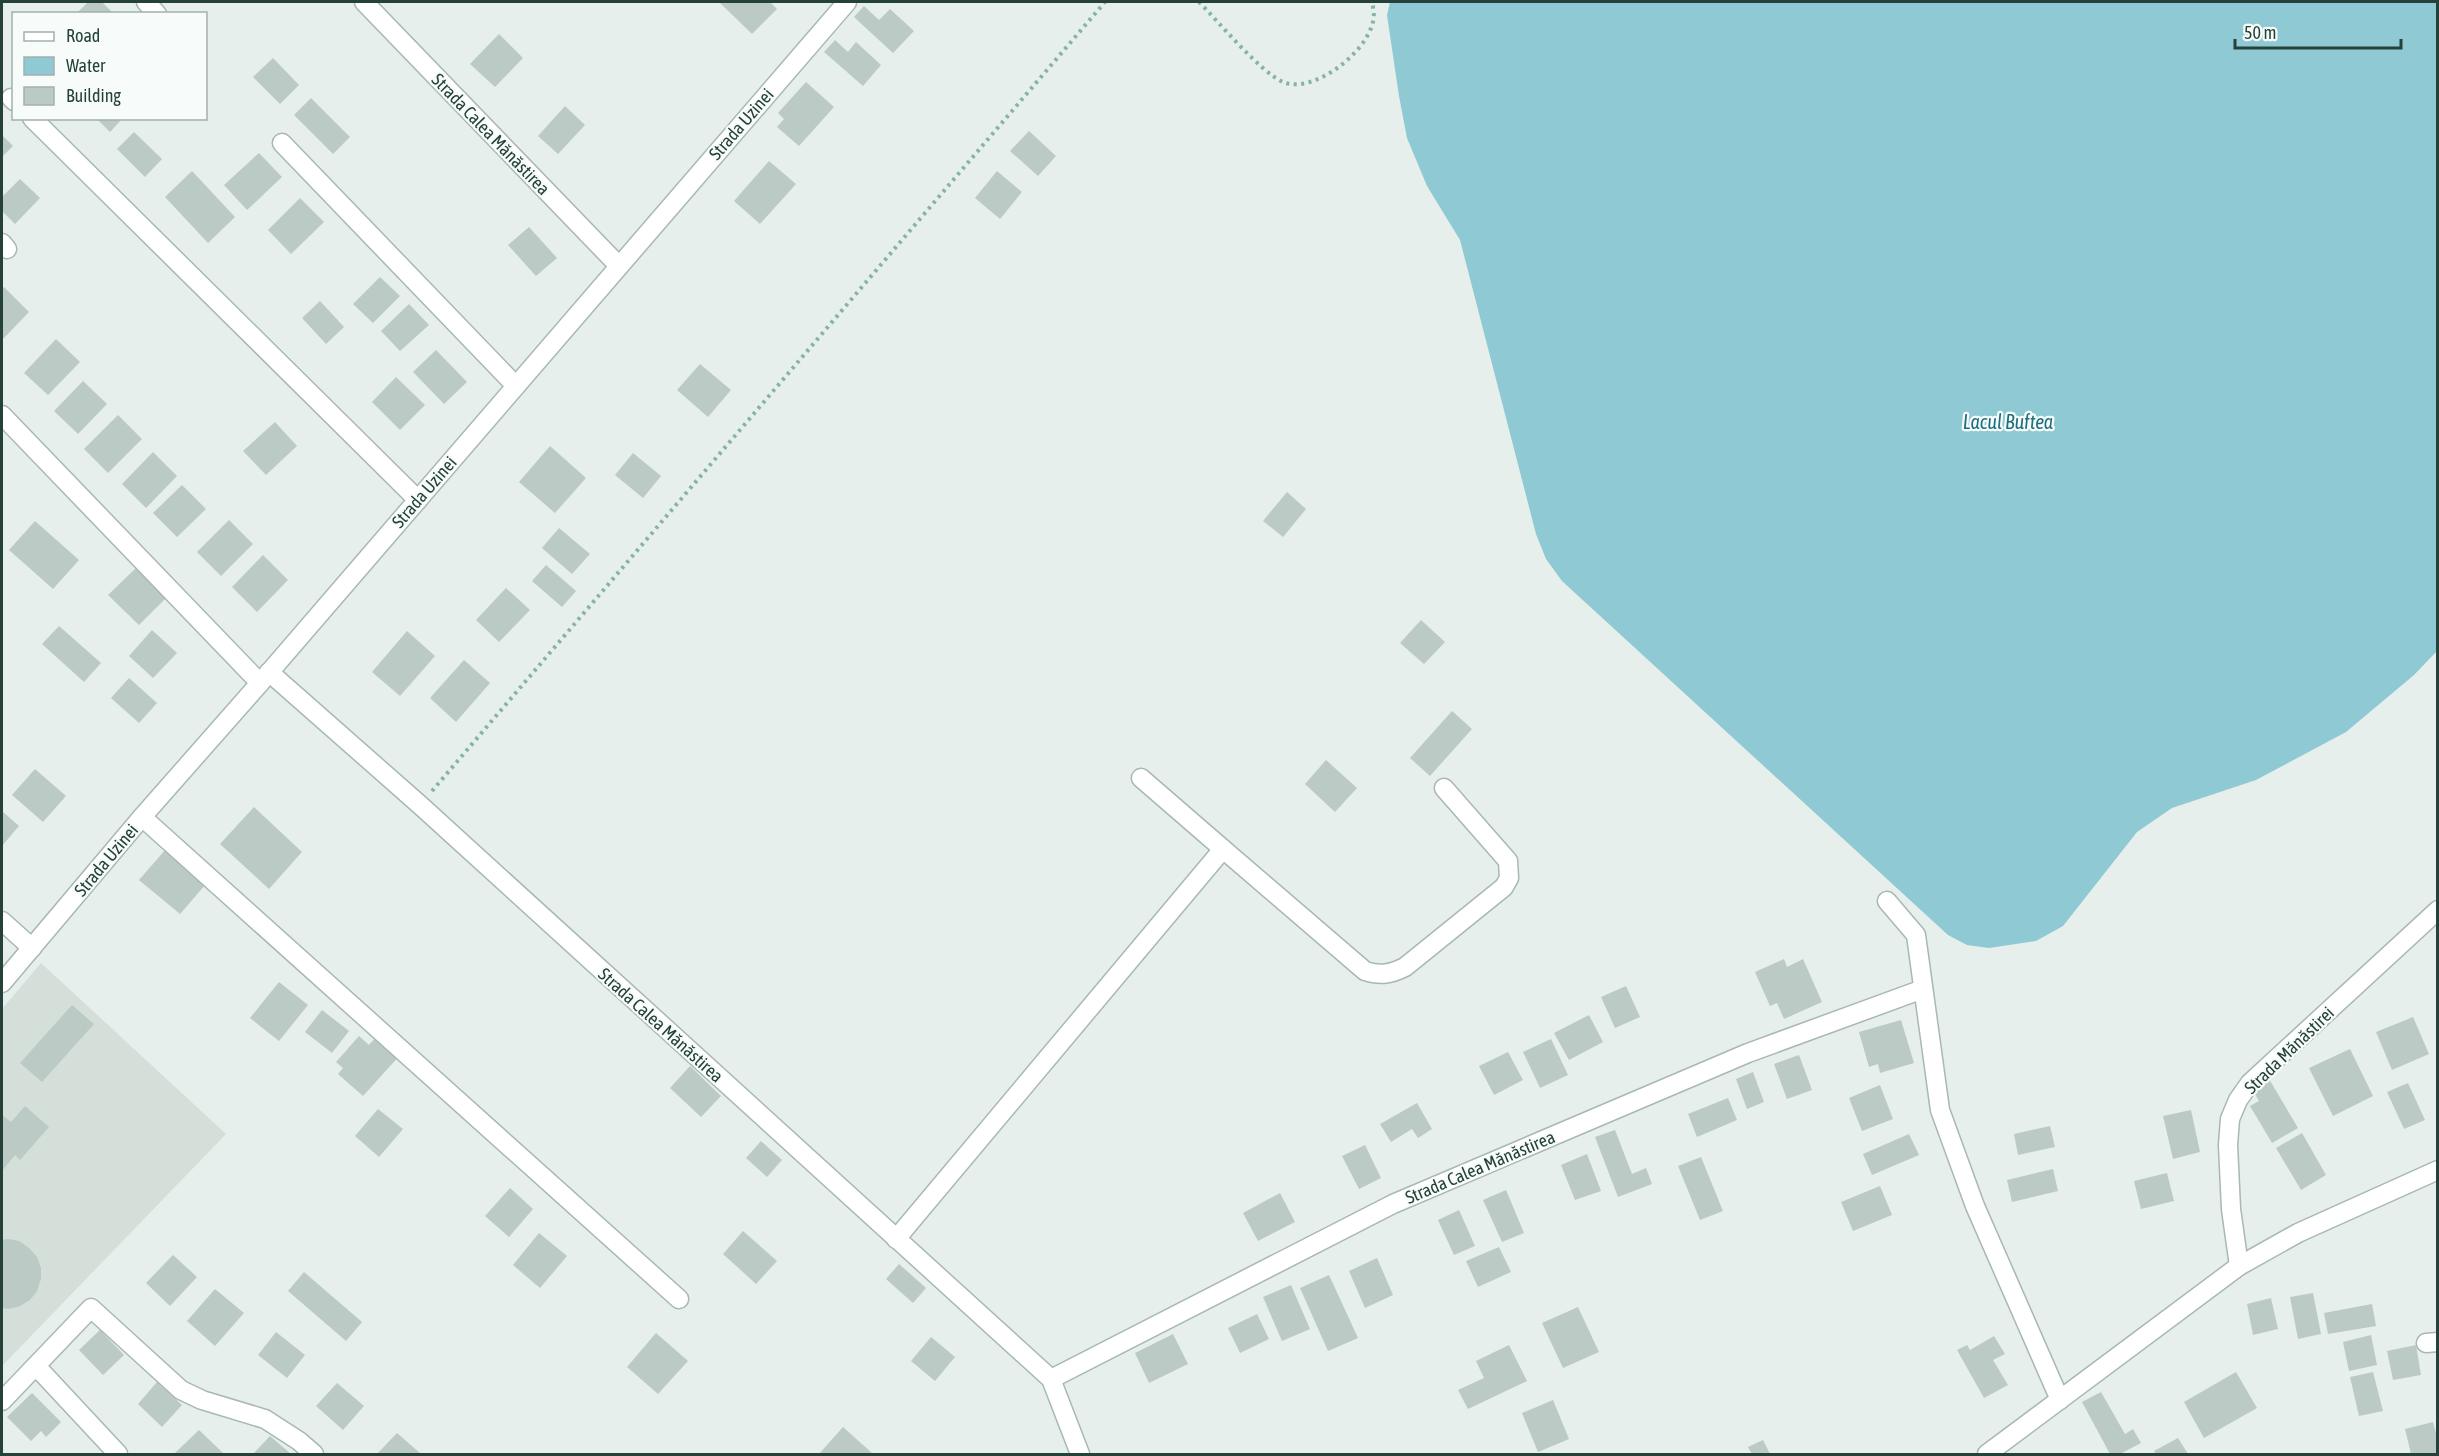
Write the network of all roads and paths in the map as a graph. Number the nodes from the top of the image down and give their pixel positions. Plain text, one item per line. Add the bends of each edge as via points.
1 (364, 2) edge
2 (847, 2) edge
3 (1105, 2) edge
4 (1199, 2) edge
5 (1371, 2) edge
6 (34, 120) edge
7 (282, 143) dead end
8 (619, 266) junction
9 (516, 386) junction
10 (2, 415) edge
11 (418, 500) junction
12 (265, 678) junction
13 (1141, 778) dead end
14 (1444, 788) dead end
15 (420, 805) junction
16 (142, 817) junction
17 (1223, 849) junction
18 (1887, 901) dead end
19 (2438, 910) edge
20 (2, 921) edge
21 (32, 948) junction
22 (2, 983) edge
23 (1923, 989) junction
24 (2438, 1170) edge
25 (896, 1239) junction
26 (2239, 1266) junction
27 (679, 1299) dead end
28 (36, 1366) junction
29 (1051, 1379) junction
30 (4, 1393) edge
31 (2060, 1400) junction
32 (118, 1455) edge
33 (314, 1455) edge
34 (1080, 1455) edge
35 (1987, 1455) edge

1 - 8 street, Strada Calea Mănăstirea
2 - 8 street, Strada Uzinei
3 - 15 path
4 - 5 path via 1265,70 1284,83 1304,85 1330,74 1370,34 1374,8
6 - 11 street
7 - 9 street
8 - 9 street, Strada Uzinei
9 - 11 street, Strada Uzinei
10 - 12 street, Strada Calea Mănăstirea
11 - 12 street, Strada Uzinei
12 - 15 street, Strada Calea Mănăstirea
12 - 16 street, Strada Uzinei
13 - 17 street
14 - 17 street via 1502,852 1508,861 1509,879 1504,888 1392,974 1365,971
15 - 25 street, Strada Calea Mănăstirea
16 - 21 street, Strada Uzinei
16 - 27 street
17 - 25 street
18 - 23 street via 1916,935
19 - 26 street, Strada Mănăstirei via 2250,1083 2238,1100 2230,1119 2228,1145
20 - 21 street
21 - 22 street, Strada Uzinei
23 - 29 street, Strada Calea Mănăstirea via 1748,1053 1394,1204
23 - 31 street via 1940,1110 1975,1206
24 - 26 street via 2298,1233
25 - 29 street, Strada Calea Mănăstirea
26 - 31 street
28 - 30 street
28 - 32 street
28 - 33 street via 91,1308 181,1390 265,1419
29 - 34 street, Strada Calea Mănăstirea
31 - 35 street

